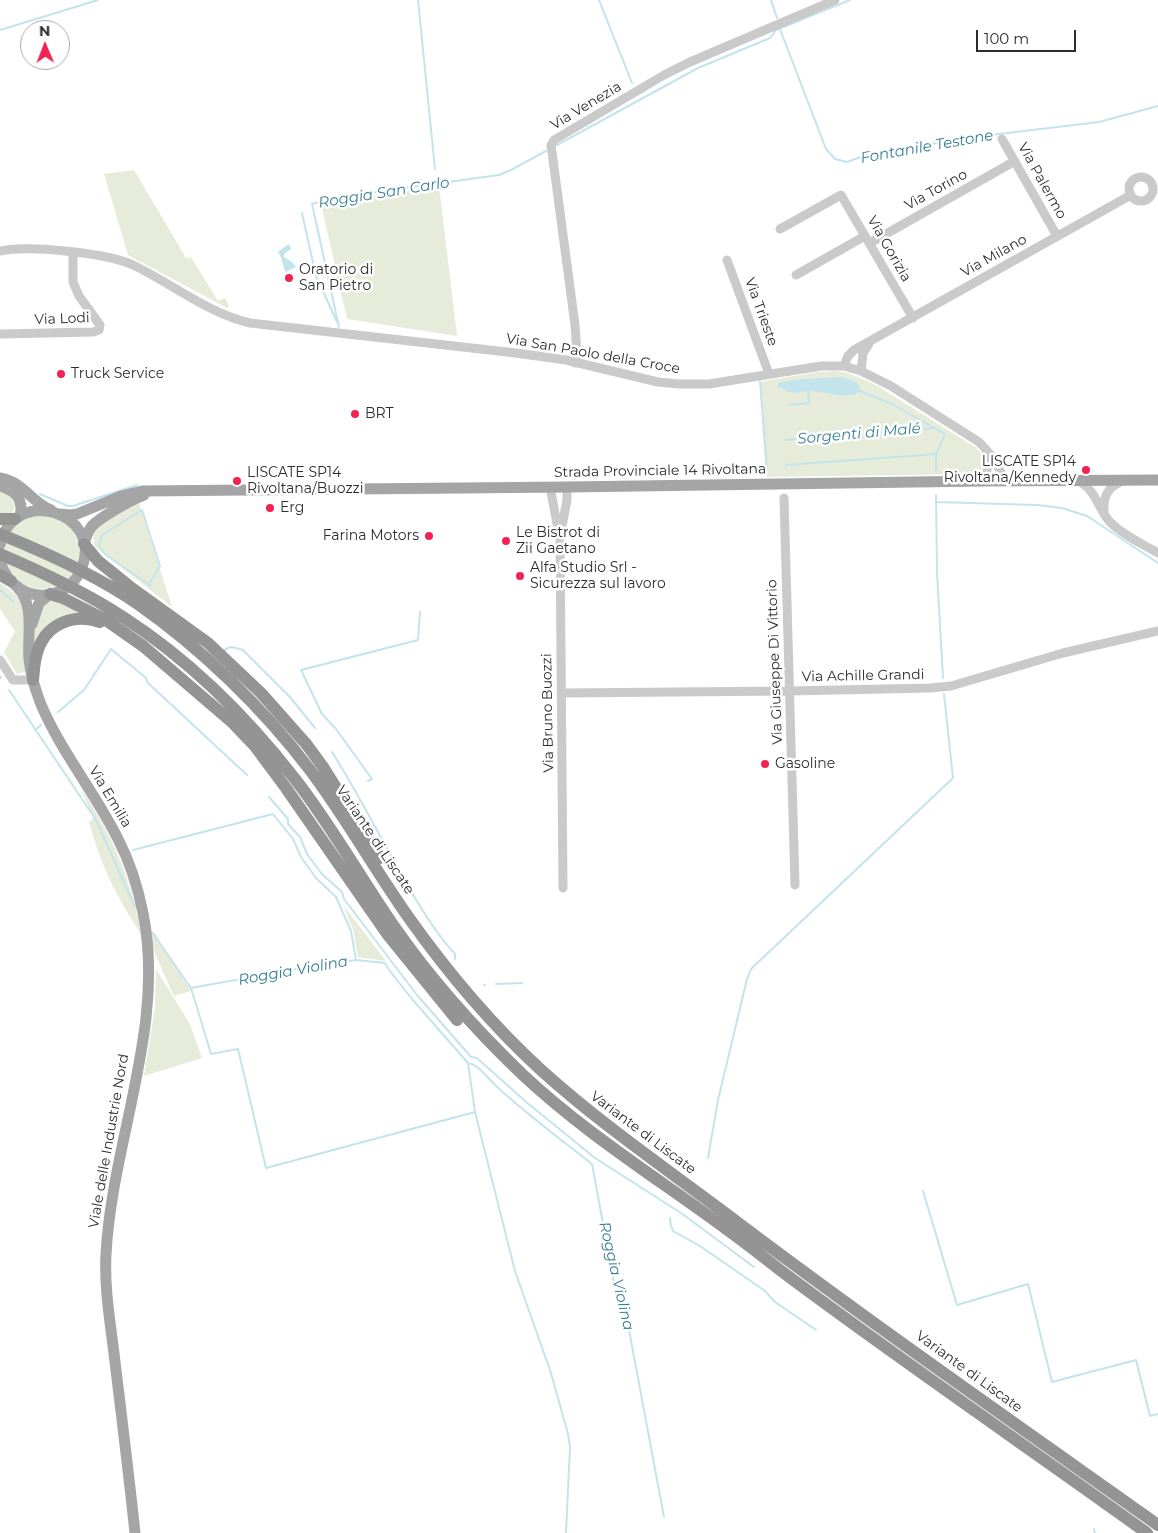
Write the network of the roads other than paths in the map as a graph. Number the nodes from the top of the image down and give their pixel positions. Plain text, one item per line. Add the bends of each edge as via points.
1 (835, 0) edge
2 (1002, 139) dead end
3 (1015, 162) junction
4 (1130, 195) dead end
5 (780, 229) dead end
6 (1057, 236) junction
7 (868, 239) junction
8 (0, 251) edge
9 (73, 253) junction
10 (726, 260) dead end
11 (796, 275) dead end
12 (914, 318) junction
13 (0, 334) edge
14 (871, 342) junction
15 (575, 362) junction
16 (844, 366) junction
17 (861, 371) junction
18 (769, 374) junction
19 (985, 448) junction
20 (0, 478) edge
21 (1158, 480) edge
22 (985, 481) junction
23 (1006, 481) junction
24 (1078, 481) junction
25 (1122, 481) junction
26 (0, 486) edge
27 (567, 487) junction
28 (550, 488) junction
29 (162, 491) junction
30 (784, 498) dead end
31 (57, 513) junction
32 (1105, 514) junction
33 (17, 518) junction
34 (0, 519) edge
35 (0, 534) edge
36 (560, 537) junction
37 (84, 544) junction
38 (0, 545) edge
39 (1158, 553) edge
40 (0, 554) edge
41 (0, 560) edge
42 (10, 581) edge
43 (50, 594) junction
44 (1158, 631) edge
45 (28, 637) junction
46 (154, 654) junction
47 (0, 660) edge
48 (33, 680) junction
49 (790, 691) junction
50 (561, 693) junction
51 (794, 885) dead end
52 (563, 888) dead end
53 (147, 934) joint
54 (544, 1072) junction
55 (675, 1193) junction
56 (1158, 1525) edge
57 (135, 1533) edge
58 (1147, 1533) edge

1 - 15 street, Via Venezia via 690,62 554,140 551,145 575,325
2 - 3 street, Via Palermo
3 - 6 street, Via Palermo
3 - 7 street, Via Torino
4 - 6 street, Via Milano
5 - 7 street, Via Gorizia via 841,195
6 - 12 street, Via Milano
7 - 11 street, Via Torino
7 - 12 street, Via Gorizia
8 - 9 street, Via San Paolo della Croce via 22,248
9 - 13 street, Via Lodi via 72,282 100,324 99,330
9 - 15 street, Via San Paolo della Croce via 127,263 243,322
10 - 18 street, Via Trieste
12 - 14 street, Via Milano
14 - 16 street, Via Milano via 852,352
14 - 17 street via 863,353
15 - 18 street, Via San Paolo della Croce via 679,384 709,384
16 - 17 street, Via San Paolo della Croce
16 - 18 street, Via San Paolo della Croce via 820,366
17 - 19 street, Via San Paolo della Croce via 891,386
19 - 22 street via 988,463
19 - 23 street, Via San Paolo della Croce
20 - 31 main road via 15,482 45,508
21 - 25 main road, Strada Provinciale 14 Rivoltana
22 - 23 main road, Strada Provinciale 14 Rivoltana
22 - 27 main road, Strada Provinciale 14 Rivoltana
23 - 24 main road, Strada Provinciale 14 Rivoltana
24 - 25 main road, Strada Provinciale 14 Rivoltana
24 - 32 street via 1090,489
25 - 32 street via 1111,486 1106,493
26 - 33 main road via 19,496 21,505
27 - 28 main road, Strada Provinciale 14 Rivoltana
27 - 36 street, Via Bruno Buozzi
28 - 29 main road, Strada Provinciale 14 Rivoltana
28 - 36 street, Via Bruno Buozzi
29 - 31 main road, Strada Provinciale 14 Rivoltana via 130,493 70,516
29 - 37 main road, Strada Provinciale 14 Rivoltana via 132,500 98,522 89,531
30 - 49 street, Via Giuseppe Di Vittorio
31 - 33 main road, Strada Provinciale 14 Rivoltana via 36,510
31 - 37 main road via 75,525
32 - 39 street via 1122,532
33 - 34 highway
33 - 38 main road via 5,532
35 - 54 highway, Variante di Liscate via 89,576 137,604 210,660 312,772 448,970 490,1019
36 - 50 street, Via Bruno Buozzi
37 - 43 main road via 84,562 77,578 64,589
37 - 54 highway via 98,561 226,659 279,713 323,767 437,948
40 - 55 highway, Variante di Liscate via 81,592 126,619 205,681 294,778 407,945 444,993 528,1079 566,1112
41 - 42 main road, Via Emilia
42 - 43 main road via 35,594
42 - 45 main road, Via Emilia via 24,595 27,604
43 - 45 main road, Via Emilia via 38,606
43 - 46 highway via 106,620
44 - 49 street, Via Achille Grandi via 1063,653 951,686
45 - 48 main road, Via Emilia
46 - 48 highway via 101,622 72,619 54,626 43,640 37,652
46 - 55 highway via 254,745 388,936 470,1034 520,1084 575,1130 639,1177
47 - 48 street via 13,680
48 - 53 main road, Via Emilia via 43,709 69,759 124,852 139,896
49 - 50 street, Via Achille Grandi
49 - 51 street, Via Giuseppe Di Vittorio
50 - 52 street, Via Bruno Buozzi
53 - 57 main road, Viale delle Industrie Nord via 147,1011 114,1188 106,1255
54 - 56 highway, Variante di Liscate via 613,1130 798,1268
55 - 58 highway, Variante di Liscate

